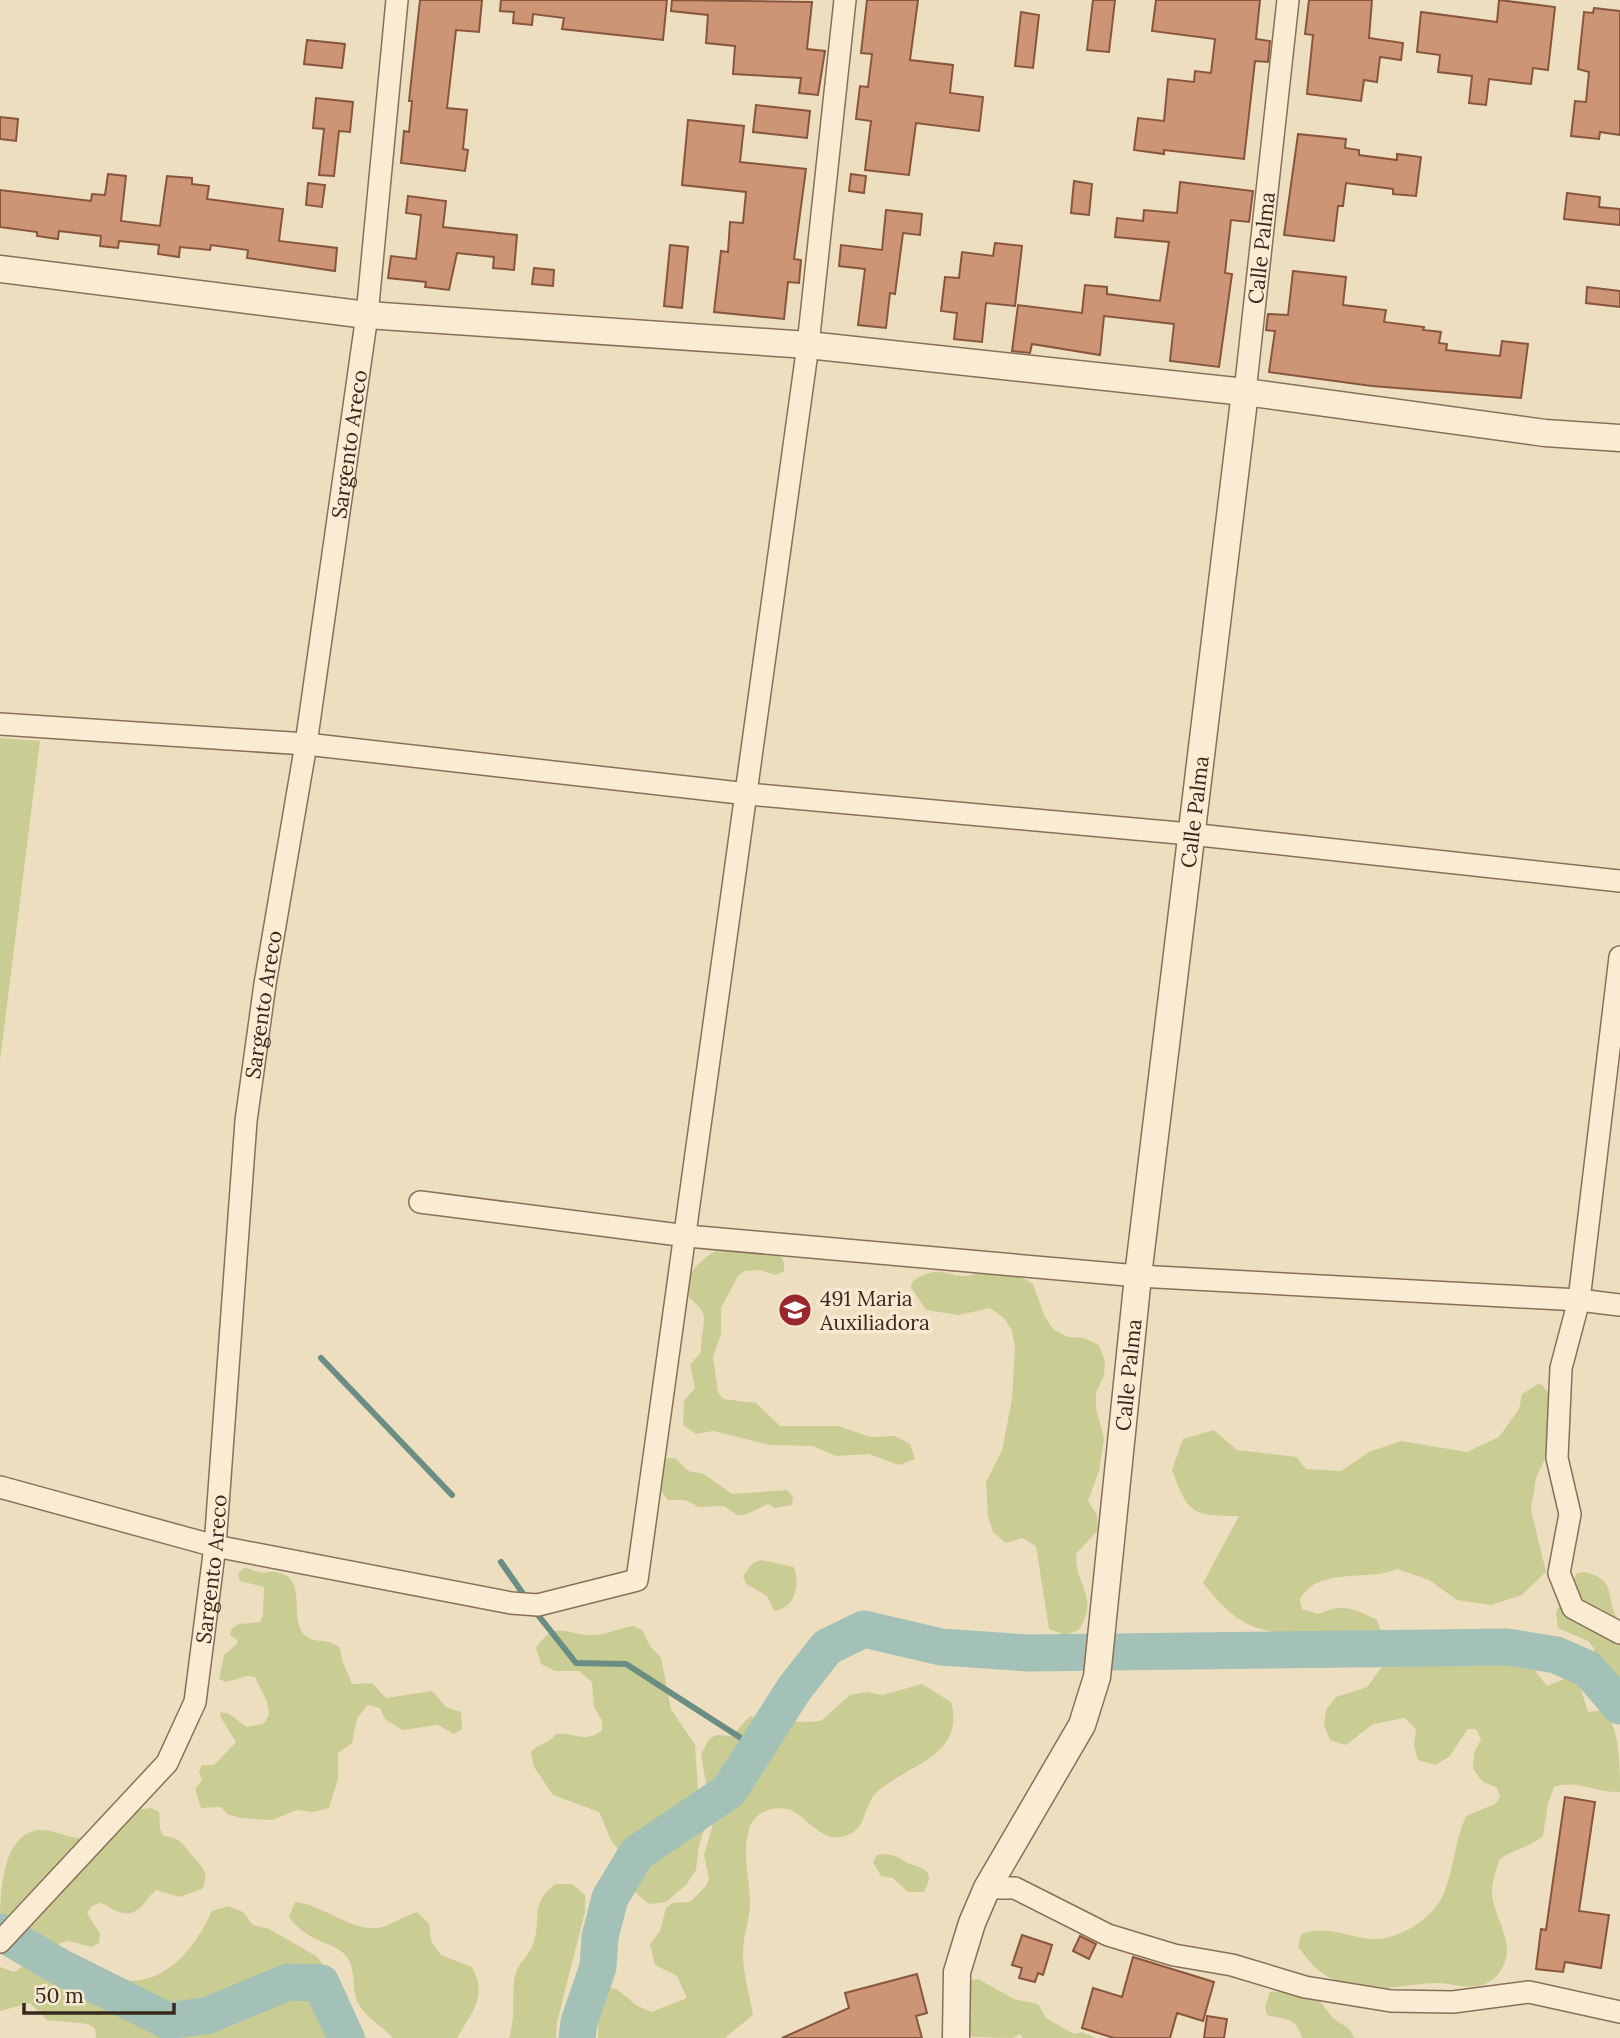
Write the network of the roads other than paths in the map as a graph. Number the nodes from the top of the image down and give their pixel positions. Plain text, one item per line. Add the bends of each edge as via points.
1 (397, 0) edge
2 (845, 0) edge
3 (1288, 0) edge
4 (0, 269) edge
5 (368, 314) junction
6 (808, 345) junction
7 (1245, 392) junction
8 (1620, 438) edge
9 (0, 724) edge
10 (306, 744) junction
11 (748, 794) junction
12 (1190, 834) junction
13 (1620, 881) edge
14 (1620, 957) edge
15 (420, 1202) dead end
16 (687, 1236) junction
17 (1138, 1276) junction
18 (1579, 1300) junction
19 (1620, 1305) edge
20 (0, 1487) edge
21 (215, 1546) junction
22 (1620, 1633) edge
23 (987, 1888) junction
24 (0, 1942) edge
25 (1620, 2012) edge
26 (956, 2038) edge

1 - 5 street, Sargento Areco
2 - 6 street
3 - 7 street, Calle Palma
4 - 5 street
5 - 6 street
5 - 10 street, Sargento Areco
6 - 7 street
6 - 11 street
7 - 8 street via 1545,433
7 - 12 street, Calle Palma
9 - 10 street
10 - 11 street
10 - 21 street, Sargento Areco via 246,1121
11 - 12 street
11 - 16 street
12 - 13 street
12 - 17 street, Calle Palma
14 - 18 street
15 - 16 street
16 - 17 street
16 - 21 street via 637,1580 538,1605 511,1603
17 - 18 street
17 - 23 street, Calle Palma via 1097,1677 1082,1725
18 - 19 street
18 - 22 street via 1561,1368 1557,1458 1570,1514 1559,1573 1573,1608
20 - 21 street
21 - 24 street, Sargento Areco via 195,1702 167,1763
23 - 25 street via 1015,1888 1108,1935 1304,1987 1391,2001 1453,2002 1529,1992
23 - 26 street, Calle Palma via 957,1972

